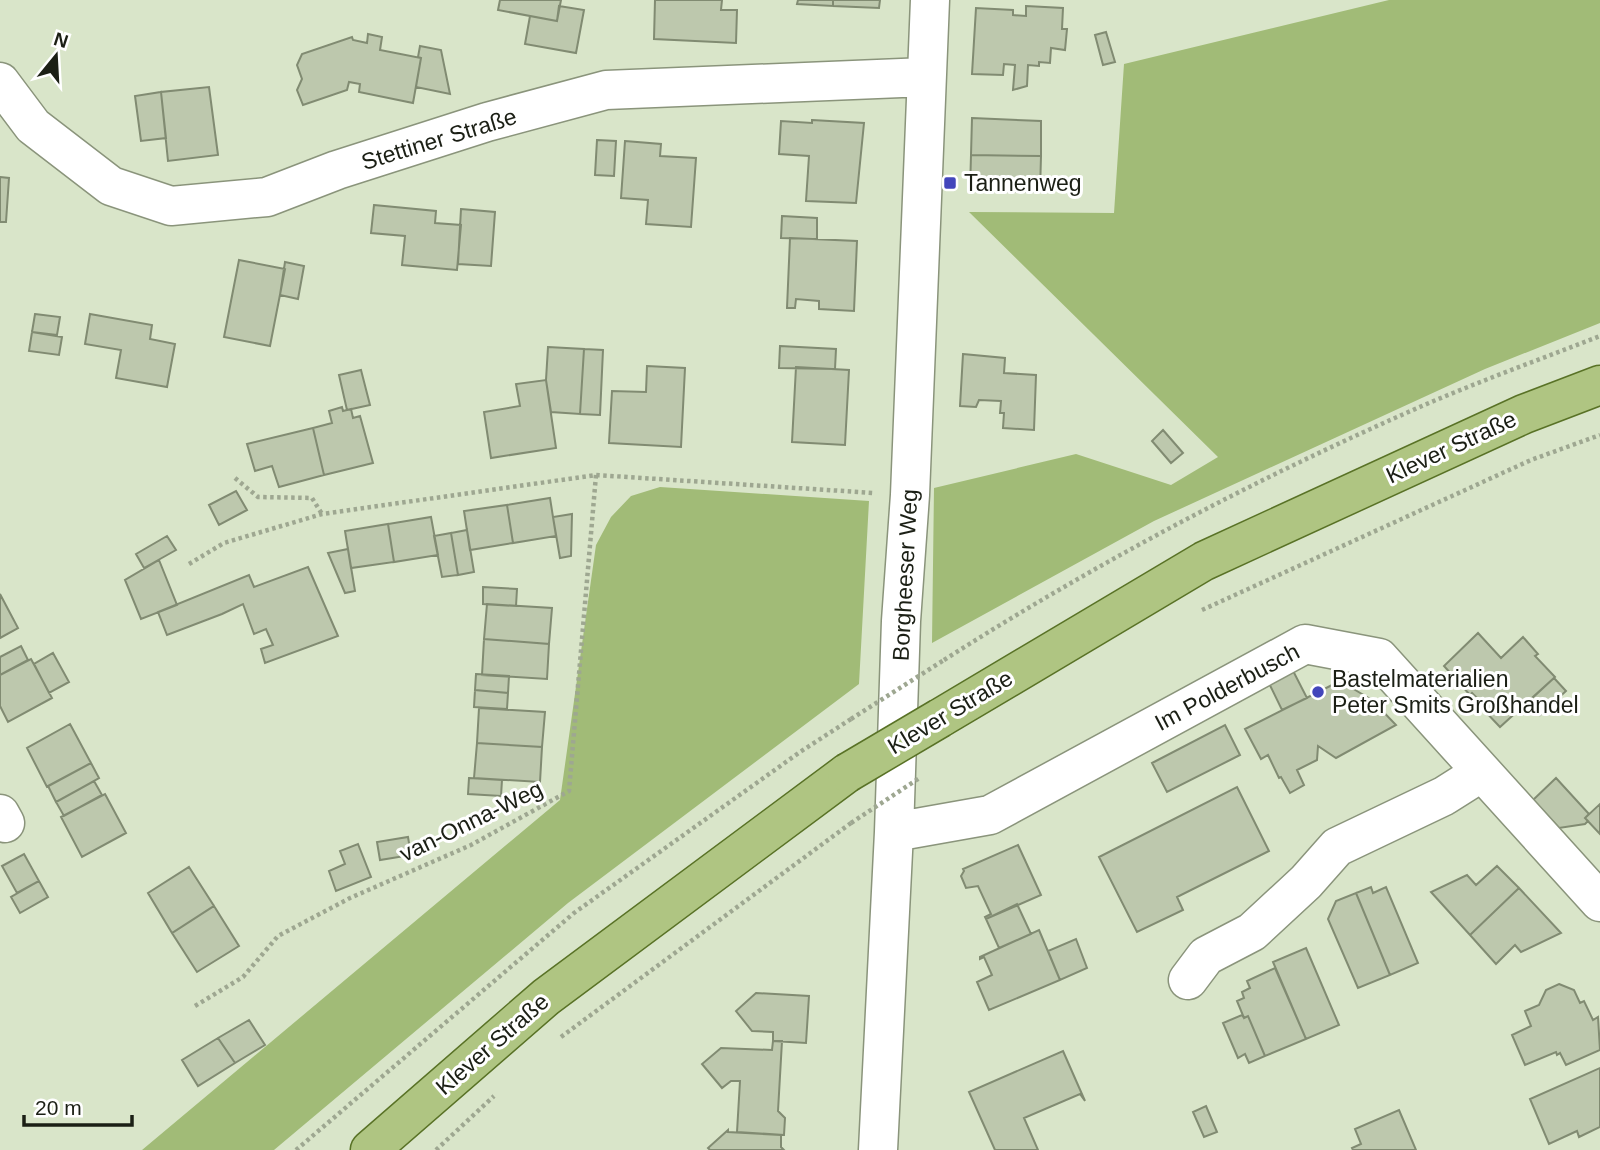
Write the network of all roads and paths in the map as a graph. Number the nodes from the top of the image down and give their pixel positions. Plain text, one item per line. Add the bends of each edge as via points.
1 (930, 0) edge
2 (926, 76) junction
3 (0, 82) edge
4 (1600, 336) edge
5 (1600, 385) edge
6 (1600, 435) edge
7 (596, 475) junction
8 (235, 478) dead end
9 (910, 495) junction
10 (322, 514) junction
11 (189, 564) dead end
12 (1206, 608) dead end
13 (931, 770) dead end
14 (1482, 772) junction
15 (894, 832) junction
16 (1600, 902) edge
17 (1188, 980) dead end
18 (195, 1006) dead end
19 (556, 1042) dead end
20 (495, 1095) dead end
21 (296, 1150) edge
22 (370, 1150) edge
23 (436, 1150) edge
24 (878, 1150) edge

1 - 2 street, Borgheeser Weg
2 - 3 street, Stettiner Straße via 606,90 487,122 267,197 170,206 111,186 33,127
2 - 9 street, Borgheeser Weg
4 - 21 path, bridge via 1422,406 1204,509 944,660 800,752 574,913
5 - 22 main road, Klever Straße, bridge via 1524,414 1204,561 847,773 546,997
6 - 12 path via 1531,460
7 - 9 path
7 - 10 path
7 - 18 path, van-Onna-Weg via 569,791 471,845 350,898 278,936 243,977
8 - 10 path via 258,497 312,498
9 - 15 street, Borgheeser Weg
10 - 11 path via 224,543
13 - 19 path, bridge via 851,823
14 - 15 street, Im Polderbusch via 1379,657 1306,644 990,815
14 - 16 street, Im Polderbusch
14 - 17 street via 1444,796 1337,846 1306,883 1252,932 1206,956
15 - 24 street, Borgheeser Weg
20 - 23 path

